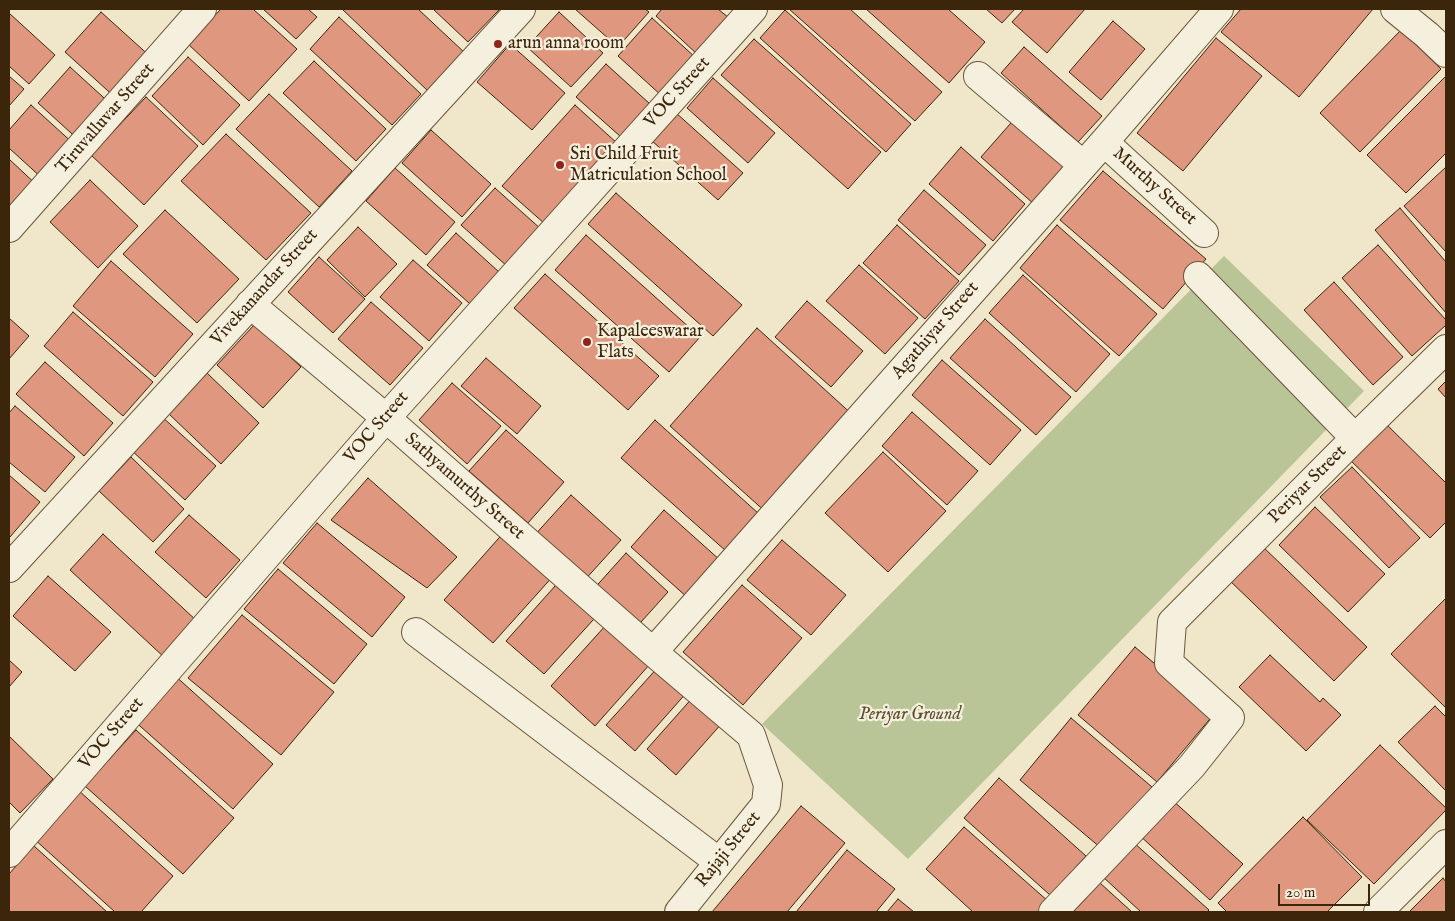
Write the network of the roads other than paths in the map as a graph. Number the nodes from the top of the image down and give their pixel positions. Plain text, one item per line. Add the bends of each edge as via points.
1 (202, 9) edge
2 (521, 9) edge
3 (753, 9) edge
4 (1219, 9) edge
5 (1395, 9) edge
6 (1446, 53) edge
7 (978, 76) dead end
8 (1104, 142) junction
9 (1083, 165) junction
10 (9, 228) edge
11 (1204, 233) dead end
12 (1198, 276) dead end
13 (250, 304) junction
14 (1446, 349) edge
15 (386, 418) junction
16 (1355, 438) junction
17 (9, 568) edge
18 (416, 632) dead end
19 (653, 652) junction
20 (1446, 844) edge
21 (9, 853) edge
22 (719, 862) junction
23 (679, 912) edge
24 (1053, 912) edge
25 (1378, 912) edge

1 - 10 street, Tiruvalluvar Street
2 - 13 street, Vivekanandar Street
3 - 15 street, VOC Street
4 - 8 street, Agathiyar Street
5 - 6 street
7 - 9 street
8 - 9 street, Agathiyar Street
8 - 11 street, Murthy Street
9 - 19 street, Agathiyar Street
12 - 16 street
13 - 15 street, Sathyamurthy Street
13 - 17 street, Vivekanandar Street
14 - 16 street, Periyar Street
15 - 19 street, Sathyamurthy Street
15 - 21 street, VOC Street
16 - 24 street, Periyar Street via 1172,622 1169,663 1230,718 1192,766
18 - 22 street
19 - 22 street, Rajaji Street via 751,735 768,785 766,804
20 - 25 street
22 - 23 street, Rajaji Street

